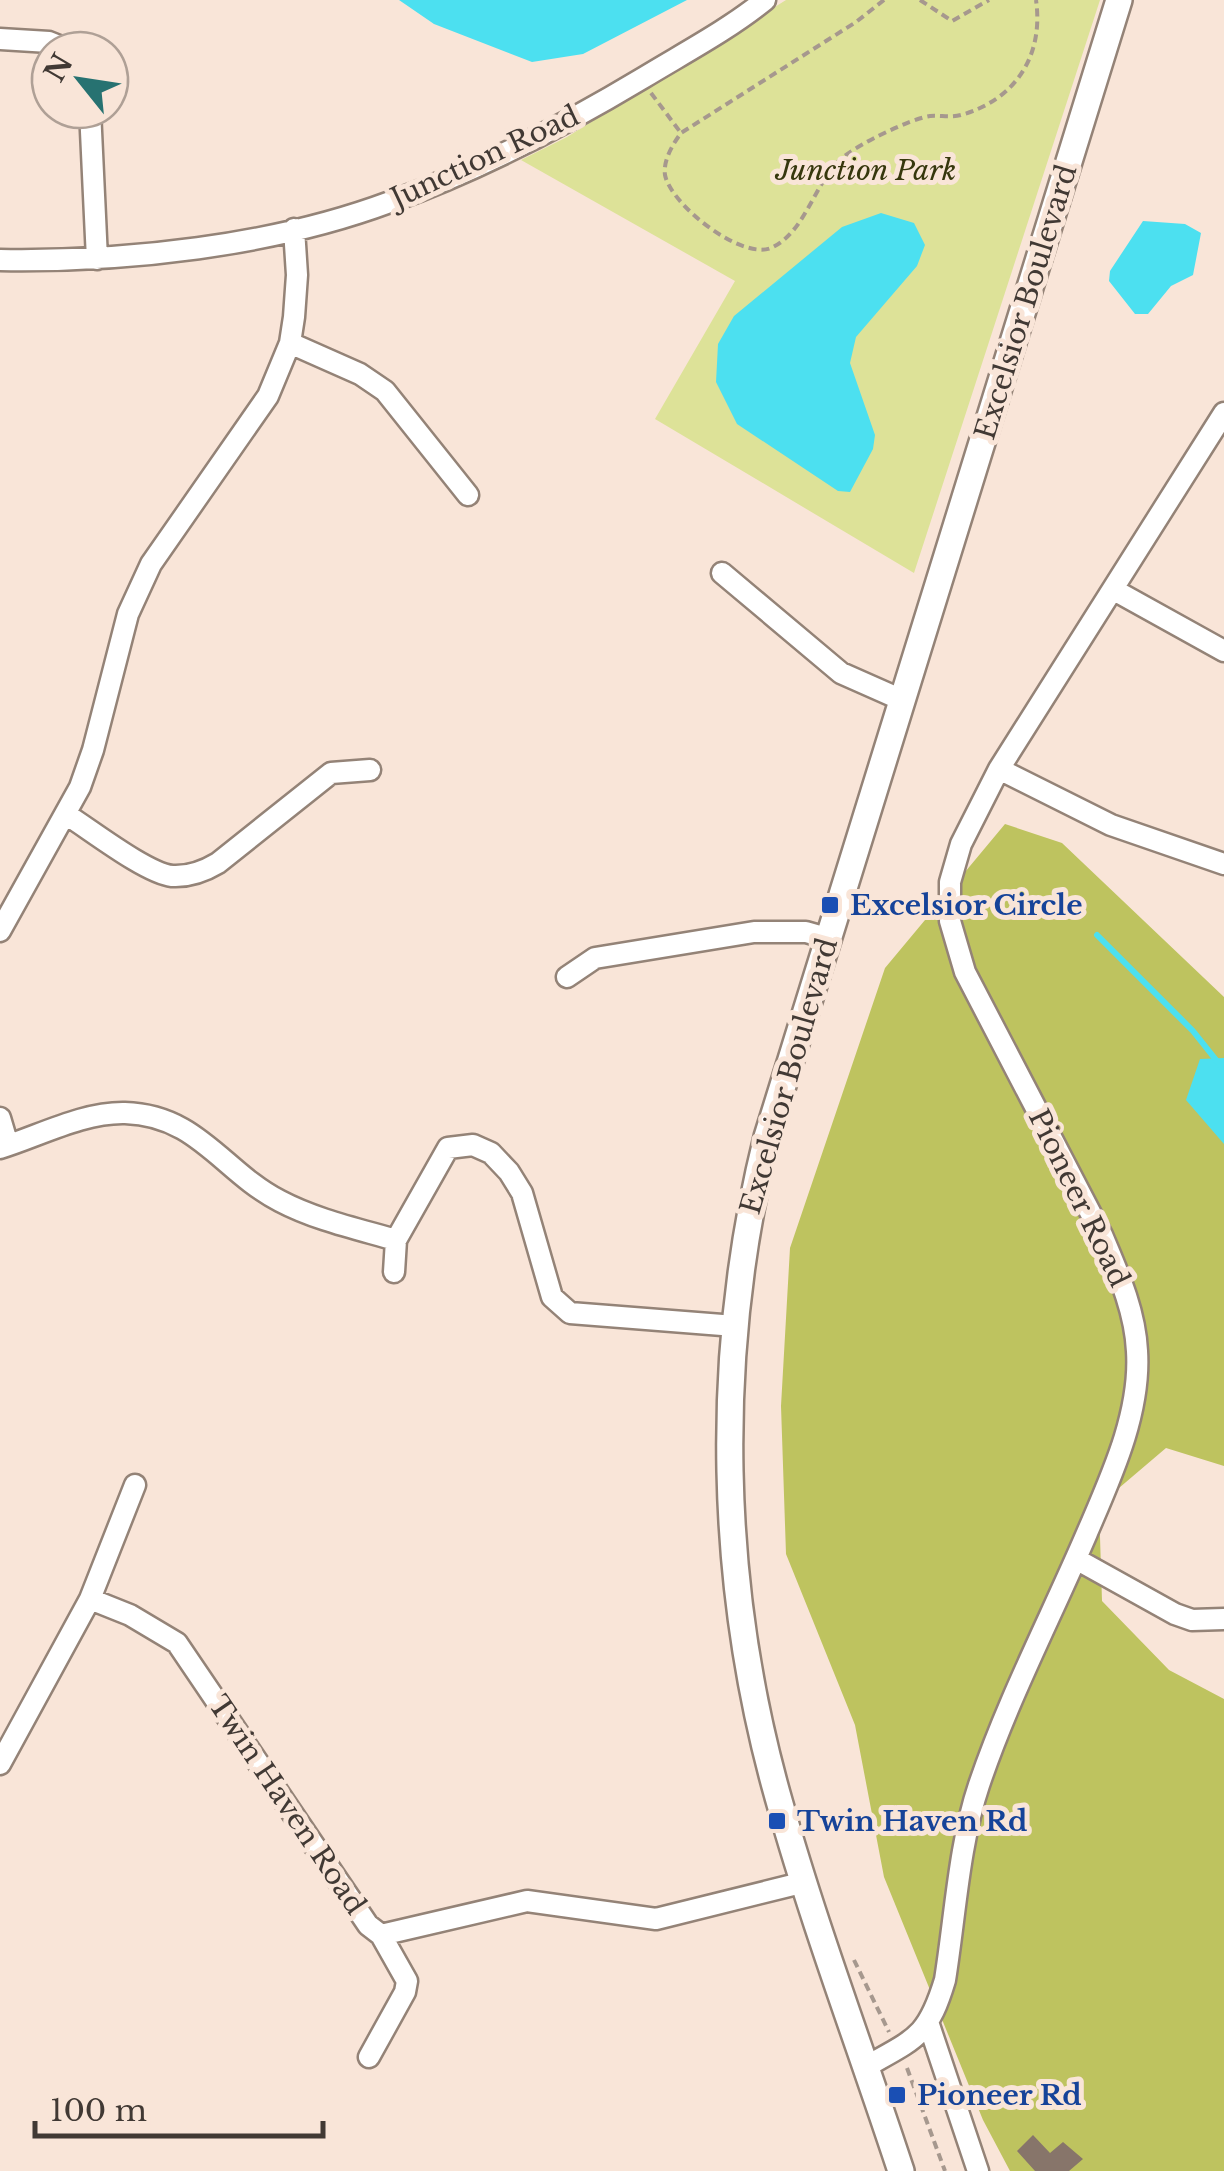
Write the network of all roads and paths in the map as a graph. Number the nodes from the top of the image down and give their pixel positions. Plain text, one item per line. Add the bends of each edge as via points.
1 (765, 0) edge
2 (884, 0) edge
3 (920, 0) edge
4 (988, 0) edge
5 (1036, 0) edge
6 (1119, 0) edge
7 (0, 39) edge
8 (30, 41) edge
9 (641, 79) junction
10 (91, 130) edge
11 (681, 133) junction
12 (294, 229) junction
13 (97, 259) junction
14 (0, 260) edge
15 (290, 343) junction
16 (1224, 412) edge
17 (468, 495) dead end
18 (722, 573) dead end
19 (1114, 590) junction
20 (1224, 651) edge
21 (902, 700) junction
22 (999, 769) junction
23 (370, 770) dead end
24 (67, 815) junction
25 (1224, 864) edge
26 (0, 930) edge
27 (827, 938) junction
28 (567, 978) dead end
29 (0, 1118) edge
30 (4, 1146) edge
31 (396, 1240) junction
32 (394, 1272) dead end
33 (735, 1326) junction
34 (135, 1485) dead end
35 (1076, 1559) junction
36 (90, 1599) junction
37 (1224, 1619) edge
38 (0, 1764) edge
39 (805, 1882) junction
40 (381, 1936) junction
41 (851, 1953) dead end
42 (929, 2025) junction
43 (898, 2049) junction
44 (369, 2057) dead end
45 (867, 2066) junction
46 (901, 2171) edge
47 (945, 2171) edge
48 (978, 2171) edge

1 - 9 street, Junction Road
2 - 11 path
3 - 4 path via 952,21
5 - 11 path via 1033,52 1014,87 962,115 908,124 841,158 790,235 771,248 730,239 684,208 665,177
6 - 21 main road, Excelsior Boulevard
7 - 8 street
9 - 11 path
9 - 12 street, Junction Road via 450,179
10 - 13 street
12 - 13 street, Junction Road
12 - 15 street
13 - 14 street, Junction Road
15 - 17 street via 385,391
15 - 24 street via 268,396 151,564 128,614 93,750
16 - 19 street, Pioneer Road
18 - 21 street via 841,673
19 - 20 street
19 - 22 street, Pioneer Road
21 - 27 main road, Excelsior Boulevard
22 - 25 street via 1110,825
22 - 35 street, Pioneer Road via 960,844 950,882 950,921 966,972 1121,1279 1138,1353 1125,1434
23 - 24 street via 331,773 218,863 185,876 150,868
24 - 26 street
27 - 28 street via 754,932 595,958
27 - 33 main road, Excelsior Boulevard via 752,1195
29 - 30 street
30 - 31 street via 88,1119 151,1115 208,1144 277,1200
31 - 32 street
31 - 33 street via 448,1148 472,1145 491,1154 522,1193 552,1297 570,1313
33 - 39 main road, Excelsior Boulevard via 730,1466 745,1640 779,1803
34 - 36 street
35 - 37 street via 1175,1614
35 - 42 street, Pioneer Road via 978,1788 946,1980
36 - 38 street
36 - 40 street, Twin Haven Road via 177,1643
39 - 40 street, Twin Haven Road via 656,1919 527,1901
39 - 45 main road, Excelsior Boulevard
40 - 44 street via 406,1981
41 - 43 path
42 - 43 street
42 - 48 street
43 - 45 street
43 - 47 path
45 - 46 main road, Excelsior Boulevard

